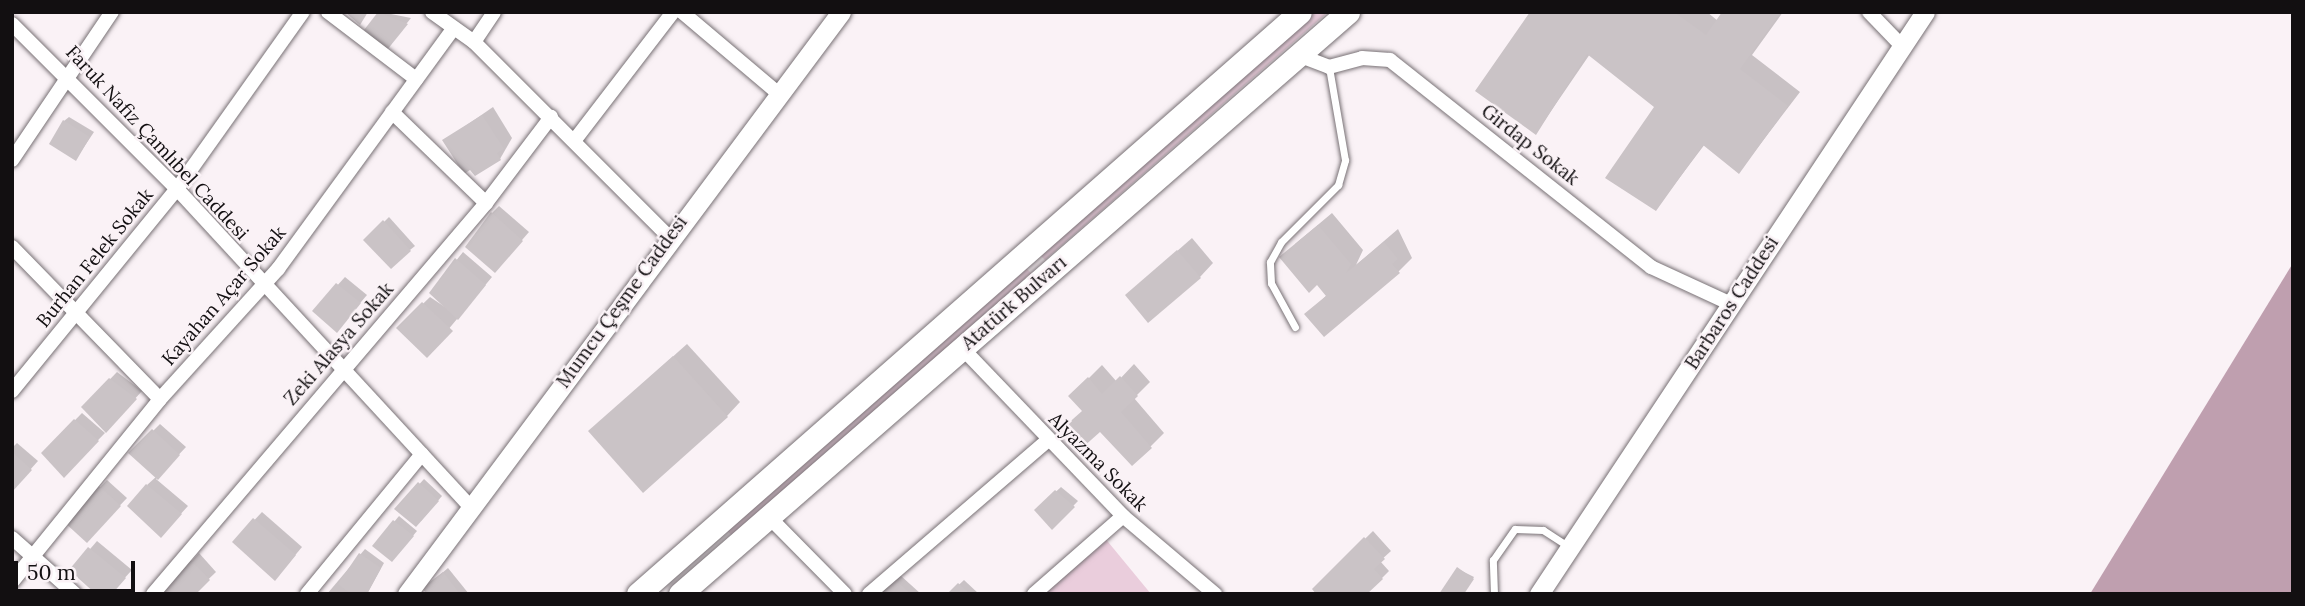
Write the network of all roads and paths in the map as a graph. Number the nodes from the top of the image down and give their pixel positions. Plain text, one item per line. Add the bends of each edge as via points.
1 (112, 12) edge
2 (303, 12) edge
3 (328, 12) edge
4 (432, 12) edge
5 (494, 12) edge
6 (673, 12) edge
7 (682, 12) edge
8 (841, 12) edge
9 (1300, 12) edge
10 (1348, 12) edge
11 (1869, 12) edge
12 (1925, 12) edge
13 (12, 23) edge
14 (454, 28) junction
15 (474, 42) junction
16 (1902, 46) junction
17 (1297, 55) junction
18 (1329, 67) junction
19 (71, 78) junction
20 (416, 79) junction
21 (779, 94) junction
22 (392, 112) junction
23 (551, 117) junction
24 (574, 141) junction
25 (12, 160) edge
26 (177, 189) junction
27 (486, 203) junction
28 (670, 237) junction
29 (12, 247) edge
30 (263, 284) junction
31 (1731, 304) junction
32 (75, 312) junction
33 (1295, 327) dead end
34 (962, 348) junction
35 (344, 366) junction
36 (12, 391) edge
37 (160, 399) junction
38 (1048, 440) junction
39 (422, 454) junction
40 (471, 508) junction
41 (1123, 516) junction
42 (769, 517) junction
43 (12, 538) edge
44 (1570, 547) junction
45 (33, 557) junction
46 (12, 582) edge
47 (75, 594) edge
48 (153, 594) edge
49 (307, 594) edge
50 (407, 594) edge
51 (638, 594) edge
52 (680, 594) edge
53 (845, 594) edge
54 (869, 594) edge
55 (1034, 594) edge
56 (1215, 594) edge
57 (1494, 594) edge
58 (1539, 594) edge

1 - 19 street
2 - 26 street, Burhan Felek Sokak
3 - 20 street
4 - 14 street
5 - 15 street
6 - 24 street
7 - 21 street
8 - 21 street, Mumcu Çeşme Caddesi
9 - 51 main road, Atatürk Bulvarı
10 - 17 main road, Atatürk Bulvarı
11 - 16 street
12 - 16 street, Barbaros Caddesi
13 - 19 street, Faruk Nafiz Çamlıbel Caddesi
14 - 15 street
14 - 20 street, Kayahan Açar Sokak
15 - 23 street
16 - 31 street, Barbaros Caddesi
17 - 18 street
17 - 34 main road, Atatürk Bulvarı
18 - 31 street, Girdap Sokak via 1362,58 1390,60 1651,267
18 - 33 lane via 1345,160 1338,185 1280,242 1270,262 1271,283
19 - 25 street
19 - 26 street, Faruk Nafiz Çamlıbel Caddesi
20 - 22 street, Kayahan Açar Sokak
21 - 28 street, Mumcu Çeşme Caddesi
22 - 27 street
22 - 30 street, Kayahan Açar Sokak
23 - 24 street
23 - 27 street, Zeki Alasya Sokak
24 - 28 street
26 - 30 street, Faruk Nafiz Çamlıbel Caddesi
26 - 32 street, Burhan Felek Sokak
27 - 35 street, Zeki Alasya Sokak
28 - 40 street, Mumcu Çeşme Caddesi
29 - 32 street
30 - 35 street, Faruk Nafiz Çamlıbel Caddesi
30 - 37 street, Kayahan Açar Sokak
31 - 44 street, Barbaros Caddesi
32 - 36 street, Burhan Felek Sokak
32 - 37 street
34 - 38 street, Alyazma Sokak
34 - 42 main road, Atatürk Bulvarı
35 - 39 street, Faruk Nafiz Çamlıbel Caddesi
35 - 48 street, Zeki Alasya Sokak
37 - 45 street, Kayahan Açar Sokak
38 - 41 street, Alyazma Sokak
38 - 54 street
39 - 40 street, Faruk Nafiz Çamlıbel Caddesi
39 - 49 street
40 - 50 street, Mumcu Çeşme Caddesi
41 - 55 street
41 - 56 street, Alyazma Sokak
42 - 52 main road, Atatürk Bulvarı
42 - 53 street
43 - 45 street
44 - 57 lane via 1543,530 1515,529 1493,560
44 - 58 street, Barbaros Caddesi
45 - 46 street, Kayahan Açar Sokak
45 - 47 street

